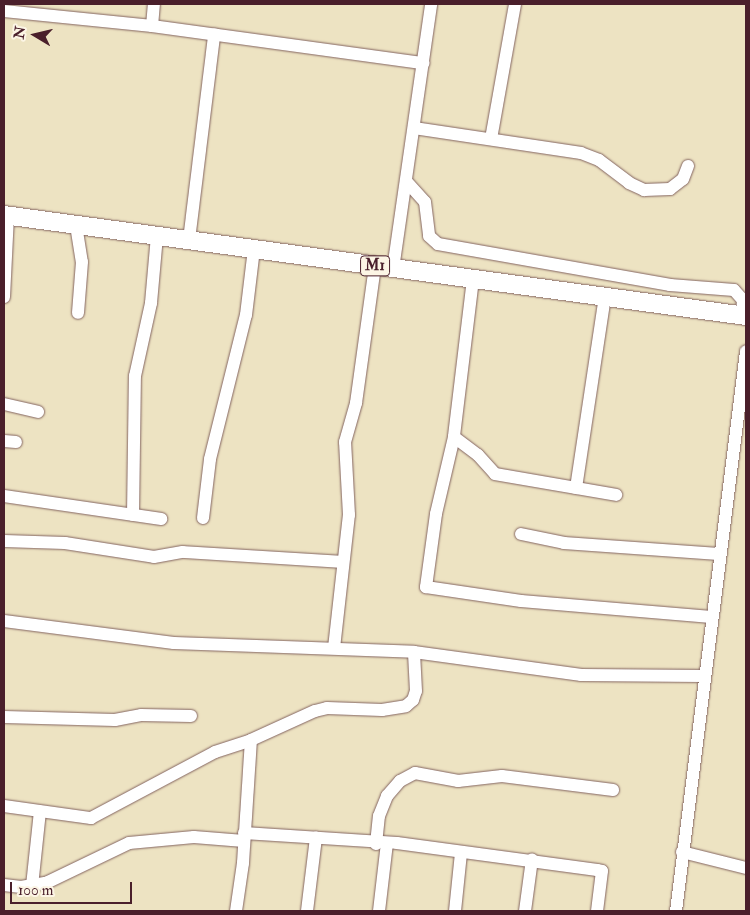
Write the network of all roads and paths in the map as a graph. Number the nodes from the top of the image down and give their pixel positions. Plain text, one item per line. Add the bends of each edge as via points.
1 (154, 4) edge
2 (432, 4) edge
3 (515, 4) edge
4 (4, 11) edge
5 (152, 26) junction
6 (214, 35) junction
7 (423, 63) junction
8 (414, 128) junction
9 (491, 139) junction
10 (688, 166) dead end
11 (406, 181) junction
12 (6, 216) edge
13 (76, 225) junction
14 (157, 236) junction
15 (189, 240) junction
16 (254, 249) junction
17 (376, 266) junction
18 (393, 269) junction
19 (473, 279) junction
20 (742, 292) edge
21 (4, 297) edge
22 (605, 297) junction
23 (78, 313) dead end
24 (744, 316) edge
25 (746, 351) edge
26 (4, 404) edge
27 (38, 412) dead end
28 (454, 437) junction
29 (576, 488) junction
30 (616, 495) dead end
31 (4, 496) edge
32 (133, 515) junction
33 (160, 518) dead end
34 (203, 518) dead end
35 (521, 534) dead end
36 (4, 541) edge
37 (719, 554) junction
38 (342, 562) junction
39 (711, 617) junction
40 (4, 621) edge
41 (334, 648) junction
42 (414, 652) junction
43 (703, 676) junction
44 (191, 716) dead end
45 (4, 717) edge
46 (251, 740) junction
47 (613, 790) dead end
48 (4, 806) edge
49 (40, 810) junction
50 (244, 837) junction
51 (316, 838) junction
52 (381, 843) junction
53 (682, 852) junction
54 (460, 853) junction
55 (532, 859) junction
56 (746, 868) edge
57 (4, 885) edge
58 (32, 886) junction
59 (236, 911) edge
60 (307, 911) edge
61 (379, 911) edge
62 (454, 911) edge
63 (525, 911) edge
64 (597, 911) edge
65 (676, 911) edge

1 - 5 street
2 - 7 street
3 - 9 street
4 - 5 street
5 - 6 street
6 - 7 street
6 - 15 street
7 - 8 street
8 - 9 street
8 - 11 street
9 - 10 street via 590,156 644,190 670,189 683,180
11 - 18 street
11 - 20 street via 425,202 429,236 438,244 651,282
12 - 13 highway, M1
12 - 21 street
13 - 14 highway, M1
13 - 23 street via 82,262
14 - 15 highway, M1
14 - 32 street via 151,303 135,376
15 - 16 highway, M1
16 - 17 highway, M1
16 - 34 street via 246,315 210,459
17 - 18 highway, M1
17 - 38 street via 356,403 344,442 350,496
18 - 19 highway, M1
19 - 22 highway, M1
19 - 28 street
20 - 24 street
22 - 24 highway, M1
22 - 29 street
25 - 37 street
26 - 27 street
28 - 29 street via 478,454 495,474
28 - 39 street via 436,514 426,588 520,601
29 - 30 street
31 - 32 street
32 - 33 street
35 - 37 street via 564,543
36 - 38 street via 73,544 154,557 184,552
37 - 39 street
38 - 41 street
39 - 43 street
40 - 41 street via 174,643
41 - 42 street
42 - 43 street via 581,675
42 - 46 street via 416,691 406,706 382,710 315,710
43 - 53 street
44 - 45 street via 141,715 115,720
46 - 49 street via 215,752 91,818
46 - 50 street
47 - 52 street via 502,776 458,781 415,773 400,781 384,801 379,816
48 - 49 street
49 - 58 street
50 - 51 street
50 - 58 street via 194,837 129,843 63,876
50 - 59 street
51 - 52 street
51 - 60 street
52 - 54 street
52 - 61 street
53 - 56 street
53 - 65 street
54 - 55 street
54 - 62 street
55 - 63 street
55 - 64 street via 602,871
57 - 58 street

